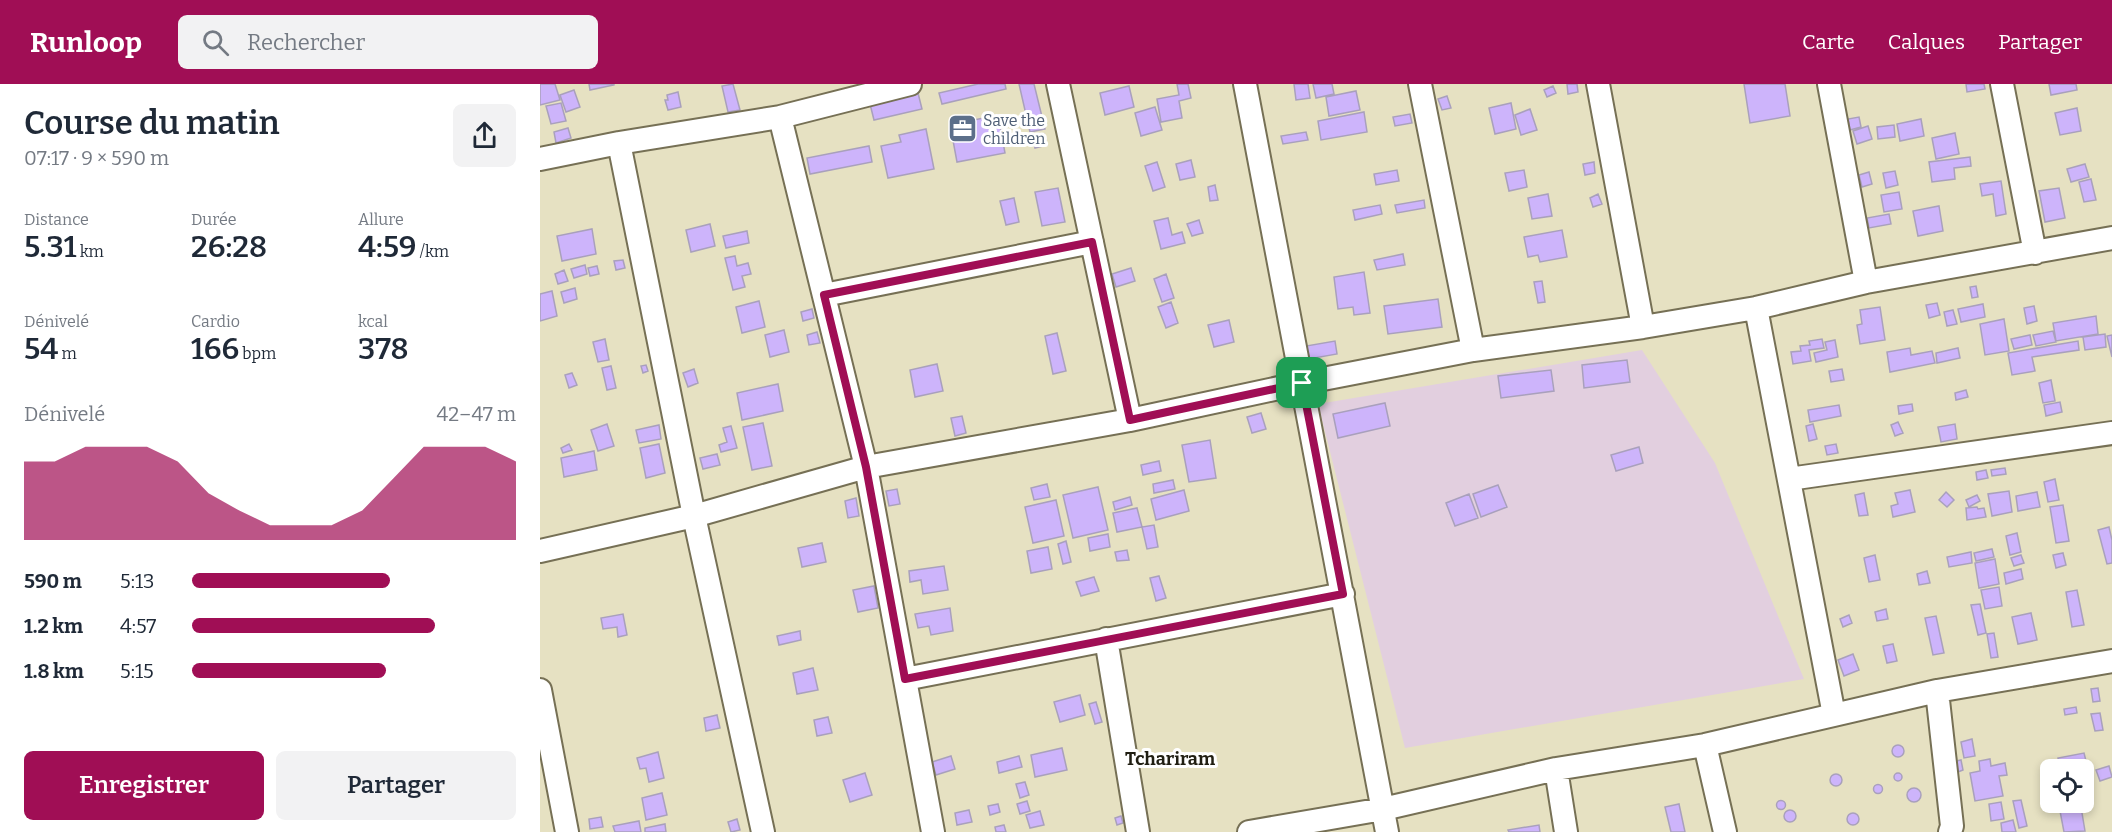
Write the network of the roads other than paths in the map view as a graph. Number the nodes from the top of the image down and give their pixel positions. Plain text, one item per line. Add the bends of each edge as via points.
1 (909, 84) edge
2 (1058, 84) edge
3 (1245, 84) edge
4 (1420, 84) edge
5 (1598, 84) edge
6 (1829, 84) edge
7 (2002, 84) edge
8 (885, 86) edge
9 (780, 117) junction
10 (619, 143) junction
11 (540, 159) edge
12 (2112, 238) edge
13 (1092, 242) junction
14 (2035, 253) junction
15 (1866, 282) junction
16 (824, 295) junction
17 (1756, 308) junction
18 (1643, 327) junction
19 (1473, 350) junction
20 (1302, 383) junction
21 (1130, 420) junction
22 (2112, 433) edge
23 (866, 467) junction
24 (1789, 479) junction
25 (694, 516) junction
26 (540, 550) edge
27 (1343, 594) junction
28 (1106, 639) junction
29 (2111, 667) edge
30 (905, 679) junction
31 (540, 690) edge
32 (1937, 691) junction
33 (1834, 715) junction
34 (1705, 745) junction
35 (1556, 769) junction
36 (1383, 809) junction
37 (567, 832) edge
38 (764, 832) edge
39 (933, 832) edge
40 (1138, 832) edge
41 (1249, 832) edge
42 (1387, 832) edge
43 (1566, 832) edge
44 (1725, 832) edge
45 (1950, 832) edge

1 - 8 street
2 - 13 street
3 - 20 street
4 - 19 street
5 - 18 street
6 - 15 street
7 - 14 street
8 - 9 street
9 - 10 street
9 - 16 street
10 - 11 street
10 - 25 street
12 - 14 street
13 - 16 street
13 - 21 street
14 - 15 street
15 - 17 street
16 - 23 street
17 - 18 street
17 - 24 street
18 - 19 street
19 - 20 street
20 - 21 street
20 - 27 street
21 - 23 street
22 - 24 street
23 - 25 street
23 - 30 street
24 - 33 street
25 - 26 street
25 - 38 street
27 - 28 street
27 - 36 street
28 - 30 street
28 - 40 street
29 - 32 street
30 - 39 street
31 - 37 street
32 - 33 street
32 - 45 street
33 - 34 street
34 - 35 street
34 - 44 street
35 - 36 street
35 - 43 street
36 - 41 street
36 - 42 street

